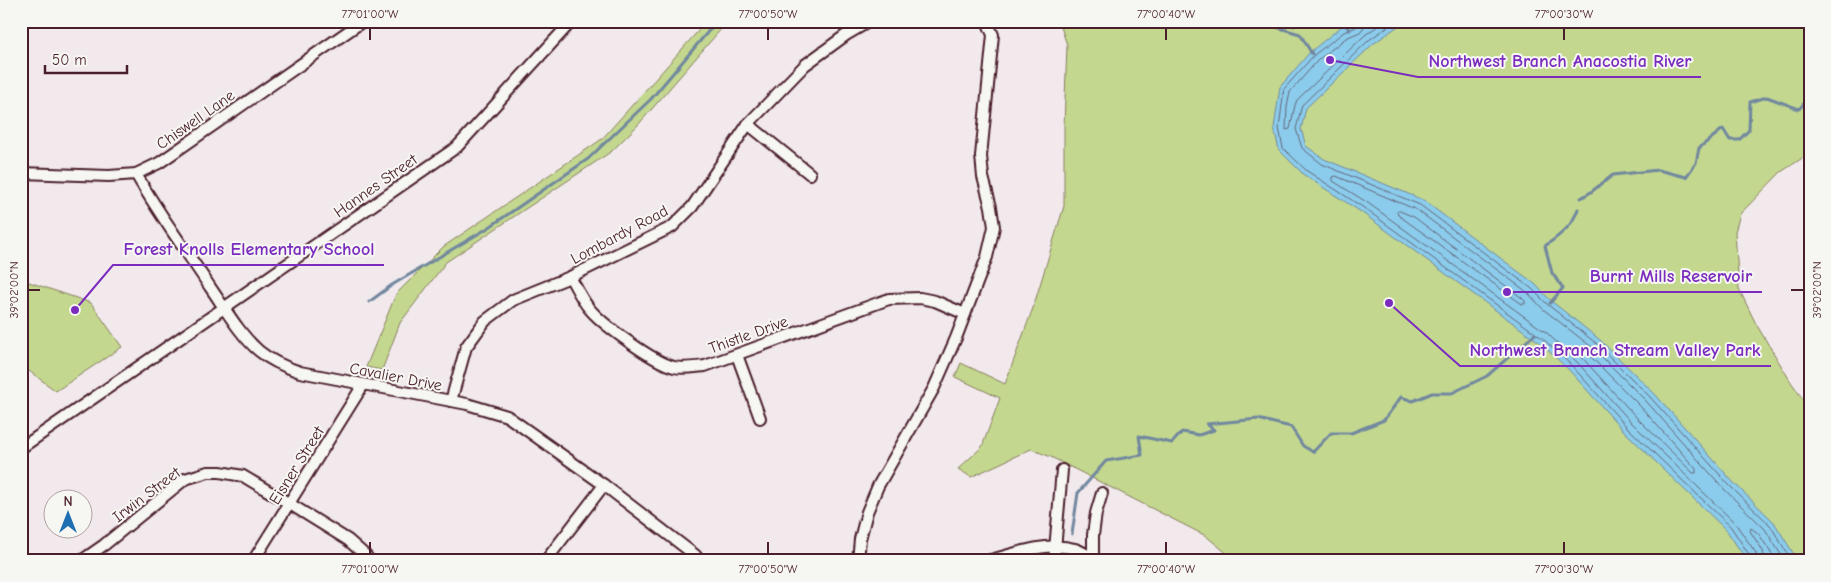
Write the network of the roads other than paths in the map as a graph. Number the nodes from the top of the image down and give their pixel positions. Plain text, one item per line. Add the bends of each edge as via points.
1 (363, 21) edge
2 (572, 21) edge
3 (870, 21) edge
4 (987, 21) edge
5 (748, 124) junction
6 (21, 173) edge
7 (136, 174) junction
8 (810, 174) dead end
9 (570, 278) junction
10 (224, 308) junction
11 (965, 314) junction
12 (737, 355) junction
13 (363, 385) junction
14 (451, 402) junction
15 (760, 418) dead end
16 (21, 448) edge
17 (1062, 470) dead end
18 (604, 485) junction
19 (1102, 494) dead end
20 (290, 504) junction
21 (1055, 546) junction
22 (547, 559) dead end
23 (1094, 560) edge
24 (81, 561) edge
25 (253, 561) edge
26 (370, 561) edge
27 (700, 561) edge
28 (858, 561) edge
29 (987, 561) edge
30 (1054, 561) edge

1 - 7 street, Chiswell Lane via 159,162
2 - 10 street, Hannes Street via 457,146
3 - 5 street, Lombardy Road via 805,65
4 - 11 street via 993,35 980,156 994,227 987,257
5 - 8 street
5 - 9 street, Lombardy Road via 692,207 672,227
6 - 7 street, Chiswell Lane
7 - 10 street, Cavalier Drive
9 - 12 street, Thistle Drive via 597,317 637,348 665,364 677,368 705,366
9 - 14 street, Lombardy Road via 513,300 485,321 466,347
10 - 13 street, Cavalier Drive via 259,352 280,365
10 - 16 street, Hannes Street
11 - 12 street, Thistle Drive via 920,298 889,299
11 - 28 street via 934,388 878,486 867,512
12 - 15 street
13 - 14 street, Cavalier Drive
13 - 20 street, Eisner Street
14 - 18 street, Cavalier Drive via 508,416
17 - 21 street
18 - 22 street
18 - 27 street, Cavalier Drive
19 - 23 street via 1093,536
20 - 24 street, Irwin Street via 243,476 208,472 185,479
20 - 25 street, Eisner Street
20 - 26 street, Irwin Street via 348,540
21 - 23 street via 1076,550
21 - 29 street
21 - 30 street

